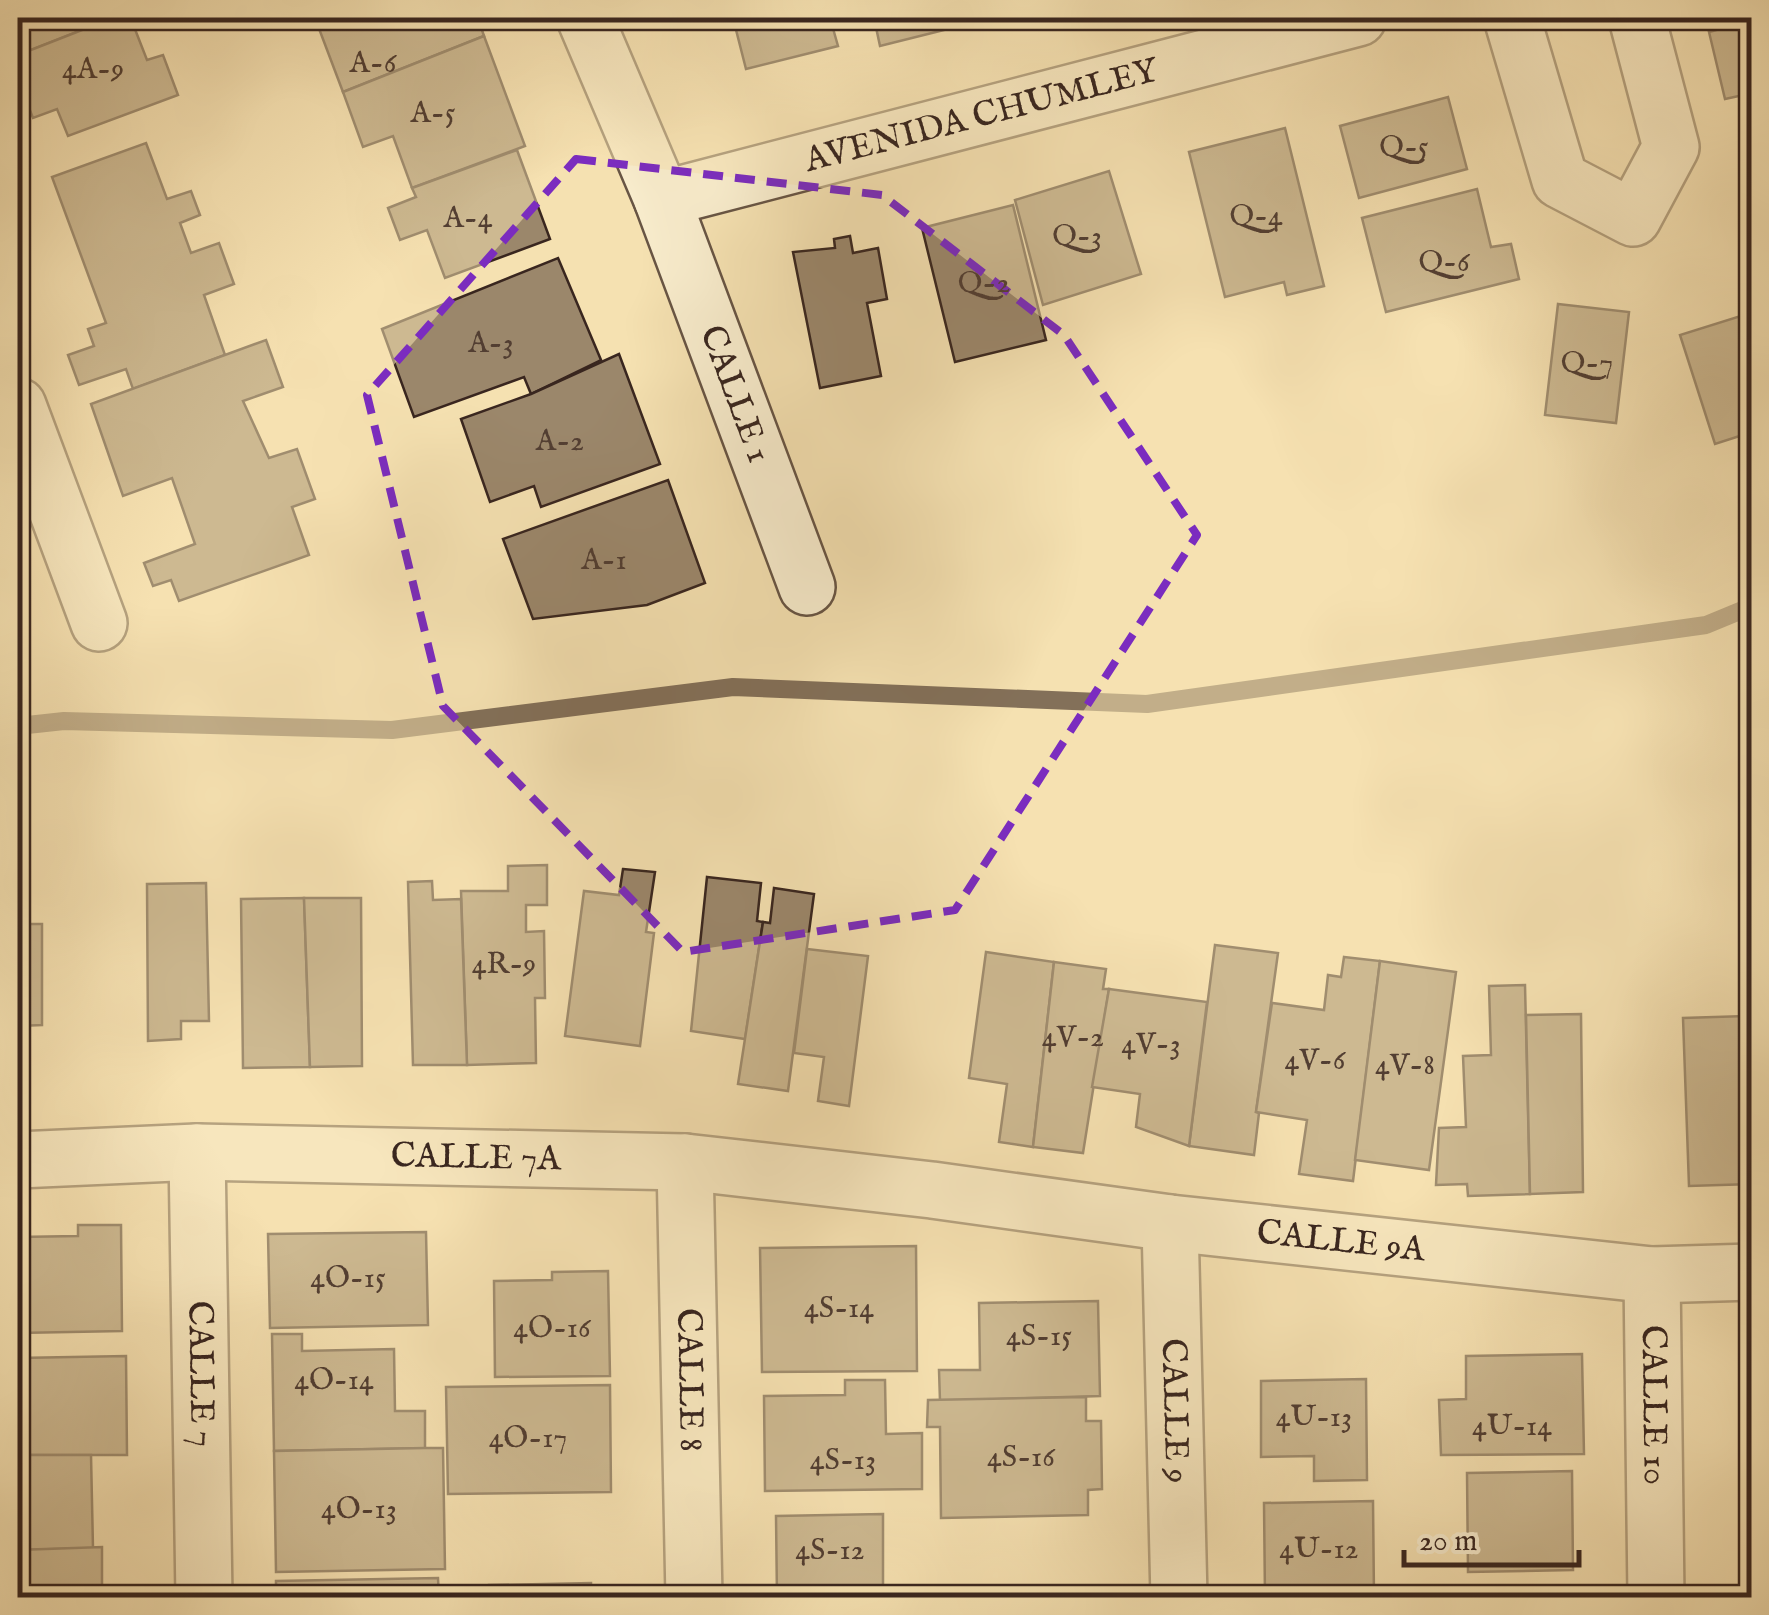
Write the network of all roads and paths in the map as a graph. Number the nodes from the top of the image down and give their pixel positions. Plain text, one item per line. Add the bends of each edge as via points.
1 (586, 18) edge
2 (1358, 18) edge
3 (1512, 18) edge
4 (1636, 18) edge
5 (662, 199) junction
6 (18, 406) edge
7 (807, 587) dead end
8 (99, 623) dead end
9 (197, 1152) junction
10 (18, 1160) edge
11 (684, 1162) junction
12 (932, 1190) joint
13 (1170, 1223) junction
14 (1752, 1272) edge
15 (1652, 1274) junction
16 (204, 1598) edge
17 (694, 1598) edge
18 (1178, 1598) edge
19 (1656, 1598) edge

1 - 5 street, CALLE 1
2 - 5 street, AVENIDA CHUMLEY
3 - 4 street via 1560,180 1633,218 1671,147
5 - 7 street, CALLE 1
6 - 8 street
9 - 10 street, CALLE 7A
9 - 11 street, CALLE 7A
9 - 16 street, CALLE 7
11 - 12 street, CALLE 7A
11 - 17 street, CALLE 8
12 - 13 street, CALLE 9A
13 - 15 street, CALLE 9A
13 - 18 street, CALLE 9
14 - 15 street, CALLE 9A
15 - 19 street, CALLE 10

